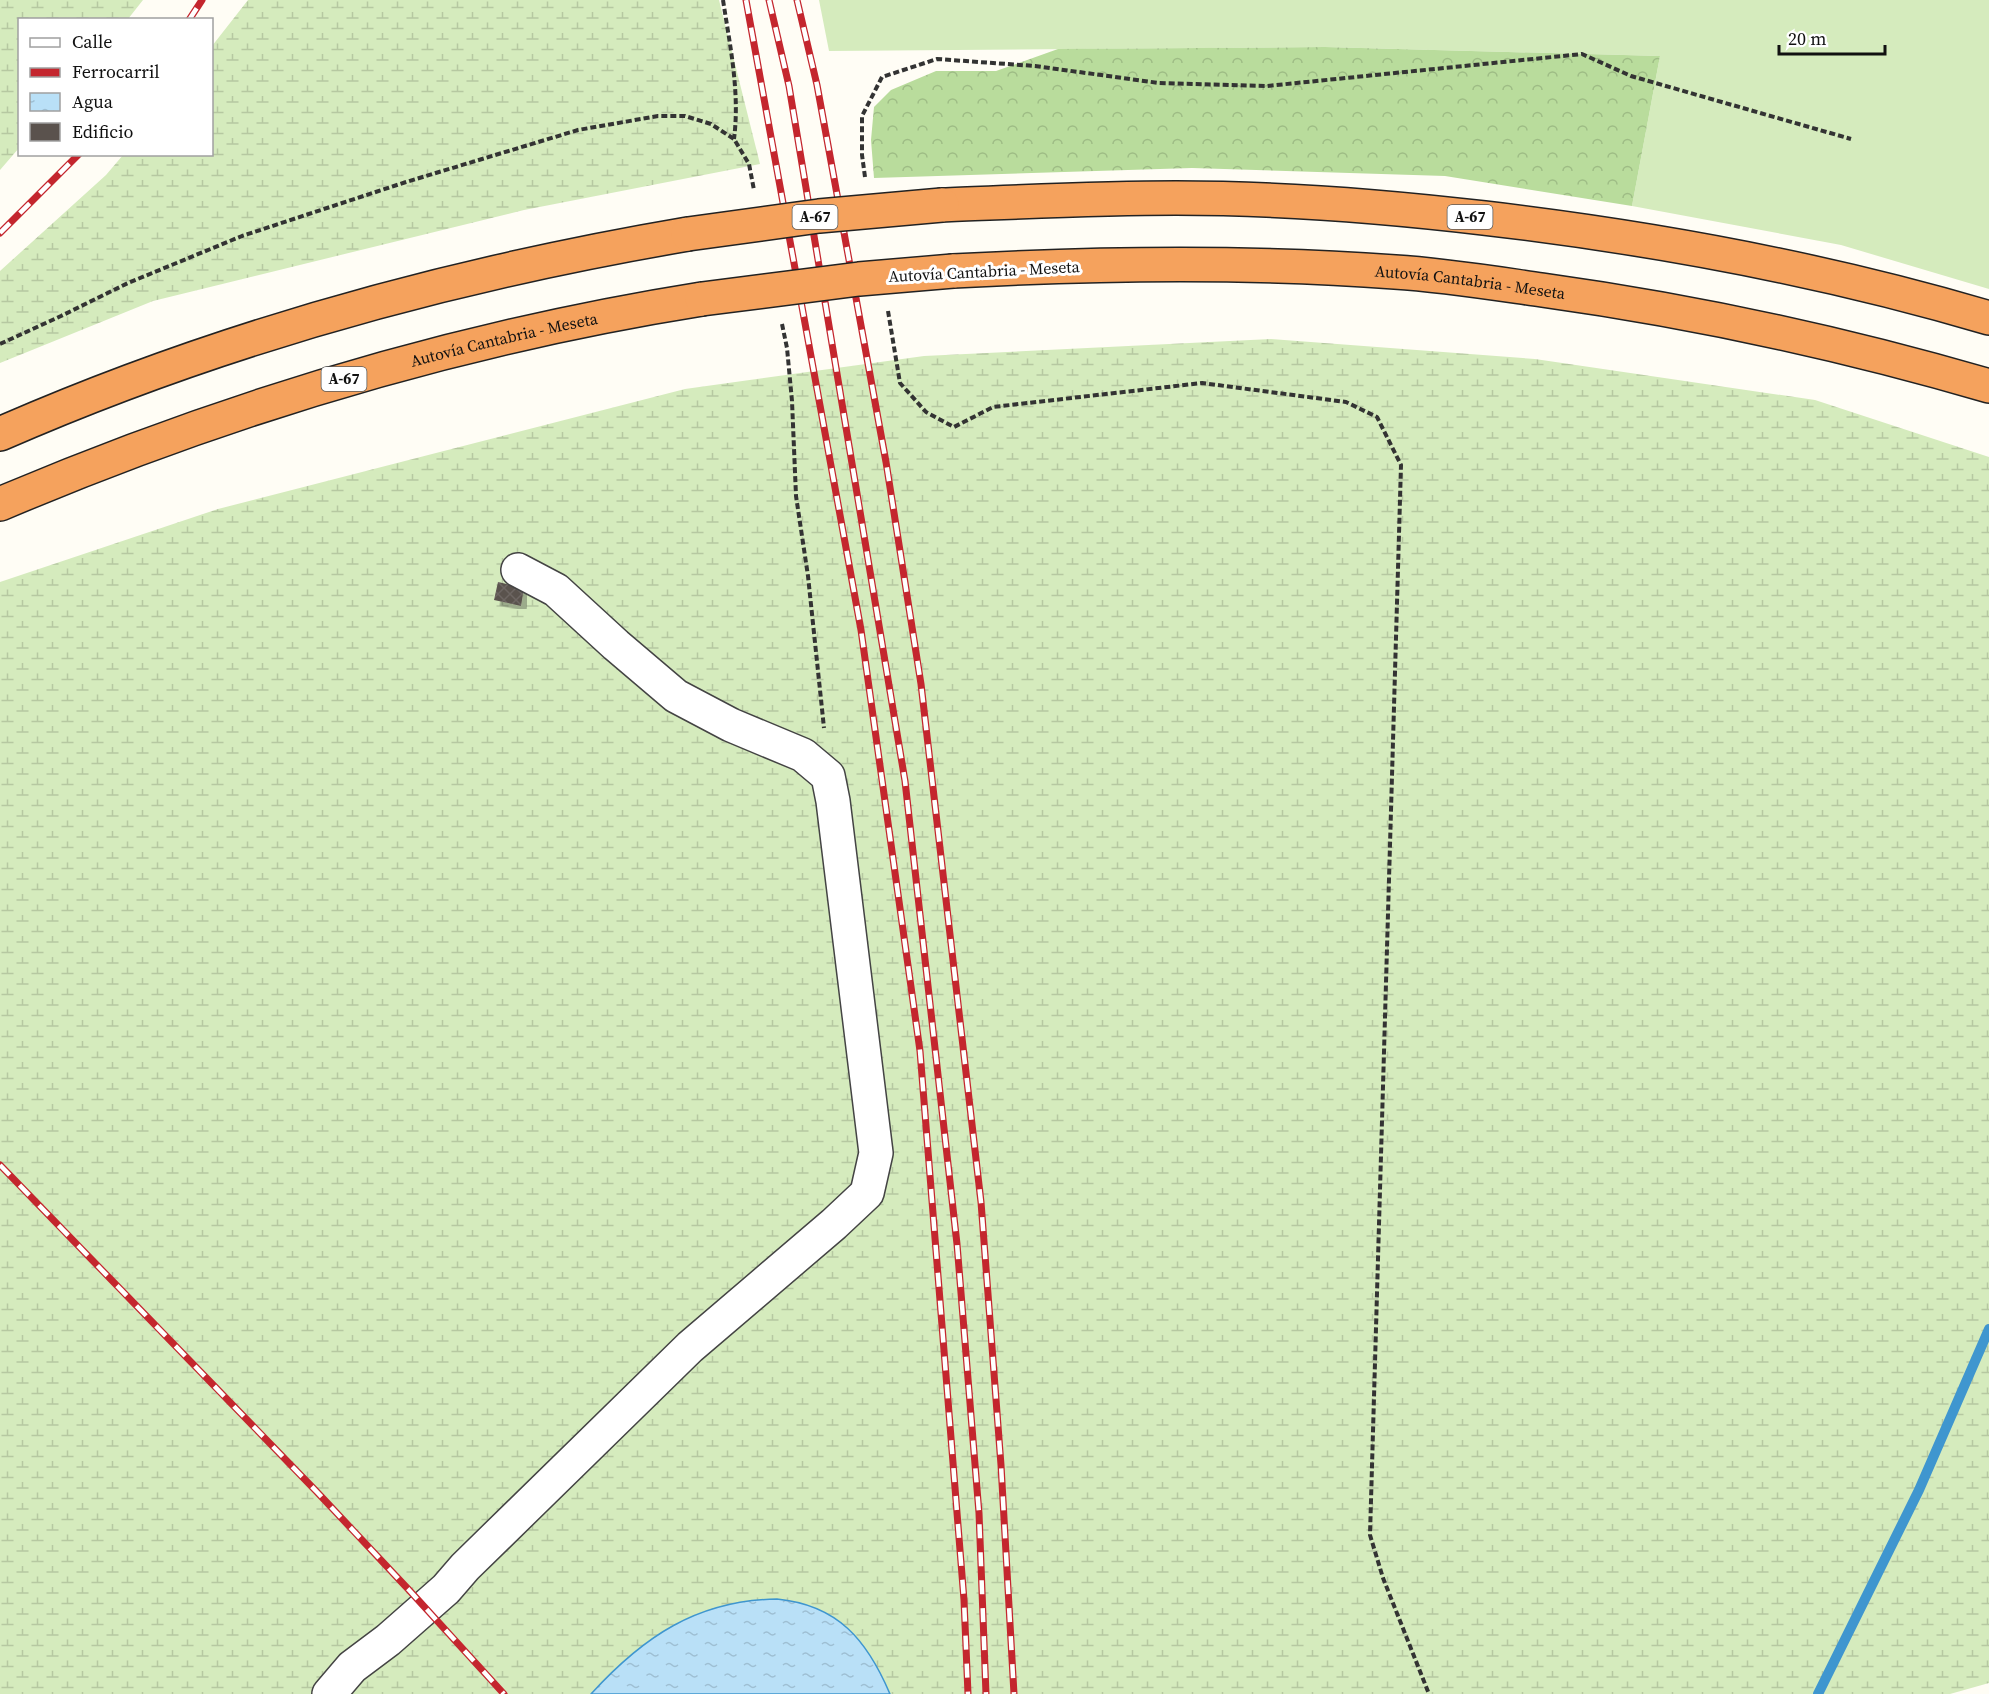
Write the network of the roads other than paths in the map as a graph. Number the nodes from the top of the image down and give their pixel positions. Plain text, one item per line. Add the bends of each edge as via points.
1 (1989, 318) edge
2 (1989, 386) edge
3 (0, 434) edge
4 (0, 504) edge
5 (518, 570) dead end
6 (328, 1694) edge

1 - 3 highway, A-67, bridge via 1710,250 1445,214 1176,198 942,205 819,216 688,234 462,280 204,356
2 - 4 highway, Autovía Cantabria - Meseta / A-67, bridge via 1755,326 1577,295 1398,272 1219,264 953,271 702,299 416,359 330,383 163,439
5 - 6 street via 556,590 676,696 731,726 803,755 828,776 876,1153 867,1193 690,1347 446,1589 352,1667

